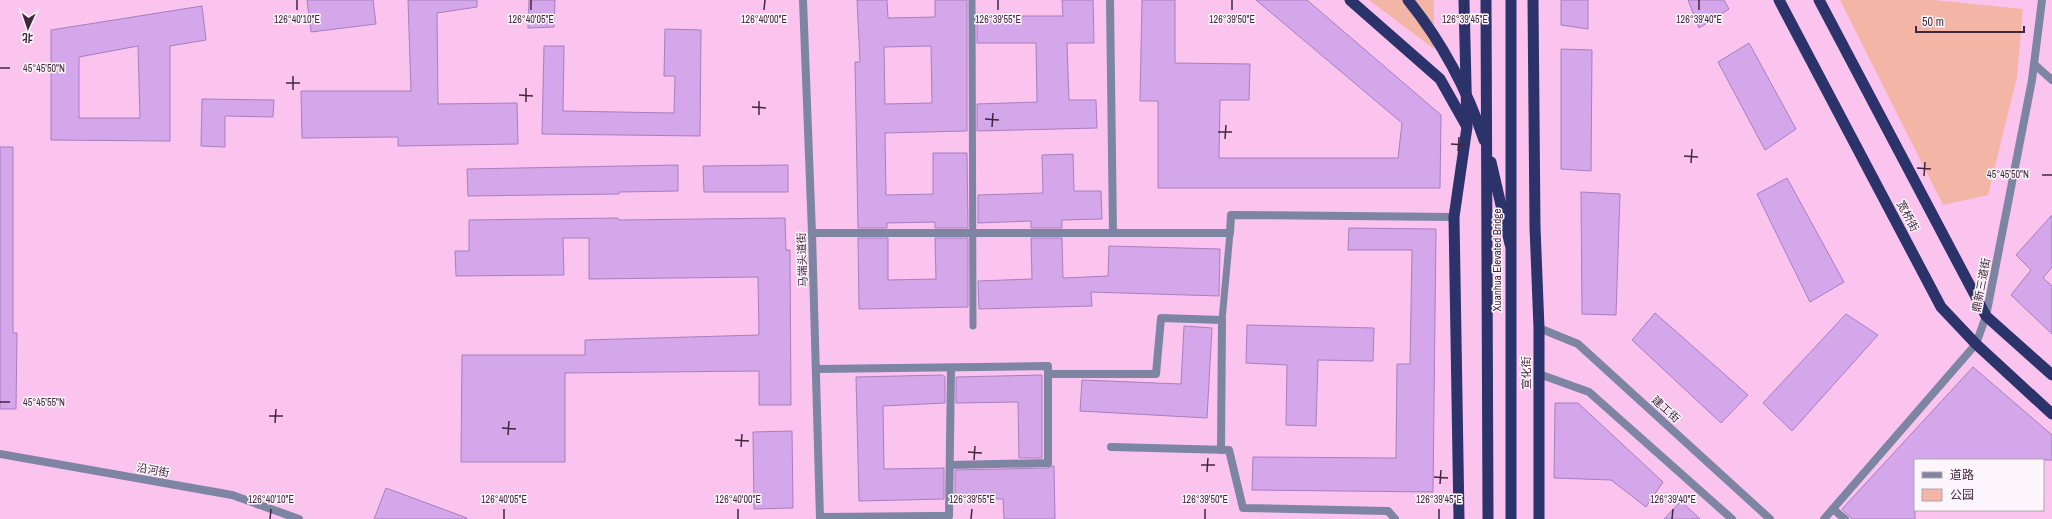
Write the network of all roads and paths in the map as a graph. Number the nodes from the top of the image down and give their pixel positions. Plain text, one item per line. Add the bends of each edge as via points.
1 (803, 0) edge
2 (972, 0) edge
3 (1110, 0) edge
4 (1350, 0) edge
5 (1408, 0) edge
6 (1464, 0) edge
7 (1486, 0) edge
8 (1511, 0) edge
9 (1533, 0) edge
10 (1779, 0) edge
11 (1819, 0) edge
12 (2042, 0) edge
13 (2034, 64) junction
14 (2052, 80) edge
15 (1467, 127) junction
16 (1454, 222) junction
17 (812, 233) junction
18 (972, 233) junction
19 (1113, 233) junction
20 (1230, 233) junction
21 (1510, 244) junction
22 (1986, 316) junction
23 (1222, 320) junction
24 (973, 326) dead end
25 (1539, 328) junction
26 (1976, 344) junction
27 (950, 368) junction
28 (816, 370) junction
29 (1048, 374) junction
30 (1539, 374) junction
31 (2052, 375) edge
32 (2052, 414) edge
33 (1111, 447) dead end
34 (1221, 450) junction
35 (0, 454) edge
36 (950, 465) junction
37 (1833, 509) junction
38 (935, 517) edge
39 (820, 518) edge
40 (299, 519) edge
41 (1395, 519) edge
42 (1459, 519) edge
43 (1488, 519) edge
44 (1511, 519) edge
45 (1539, 519) edge
46 (1732, 519) edge
47 (1770, 519) edge
48 (1824, 519) edge
49 (1845, 519) edge

1 - 17 street, 马端头道街
2 - 18 lane
3 - 19 street
4 - 15 highway via 1440,79
5 - 21 highway, bridge via 1450,60 1472,106 1492,166
6 - 15 highway
7 - 43 highway, Xuanhua Elevated Bridge, bridge
8 - 21 highway, Xuanhua Elevated Bridge, bridge
9 - 25 highway, 宣化街 via 1535,227
10 - 26 highway, 宽桥街 via 1941,307
11 - 22 highway, 宽桥街
12 - 13 street, 鼎新三道街
13 - 14 street
13 - 22 street, 鼎新三道街
15 - 16 highway
16 - 20 street via 1231,215
16 - 42 highway
17 - 18 street
17 - 28 street, 马端头道街
18 - 19 street
18 - 24 lane
19 - 20 street
20 - 23 lane
21 - 44 highway, Xuanhua Elevated Bridge
22 - 26 street, 鼎新三道街
22 - 31 highway, 宽桥街
23 - 29 street via 1161,318 1156,374
23 - 34 street
25 - 30 highway, 宣化街
25 - 47 street, 建工街 via 1578,344
26 - 32 highway, 宽桥街
26 - 37 street, 鼎新三道街
27 - 28 street
27 - 29 street via 1048,366
27 - 36 street
28 - 39 street, 马端头道街
29 - 36 street via 1048,463
30 - 45 highway, 宣化街
30 - 46 street via 1589,392
33 - 34 street
34 - 41 street via 1229,450 1243,508 1388,511
35 - 40 street, 沿河街 via 232,495
36 - 38 street via 949,516
37 - 48 street, 鼎新三道街
37 - 49 street
38 - 39 street

